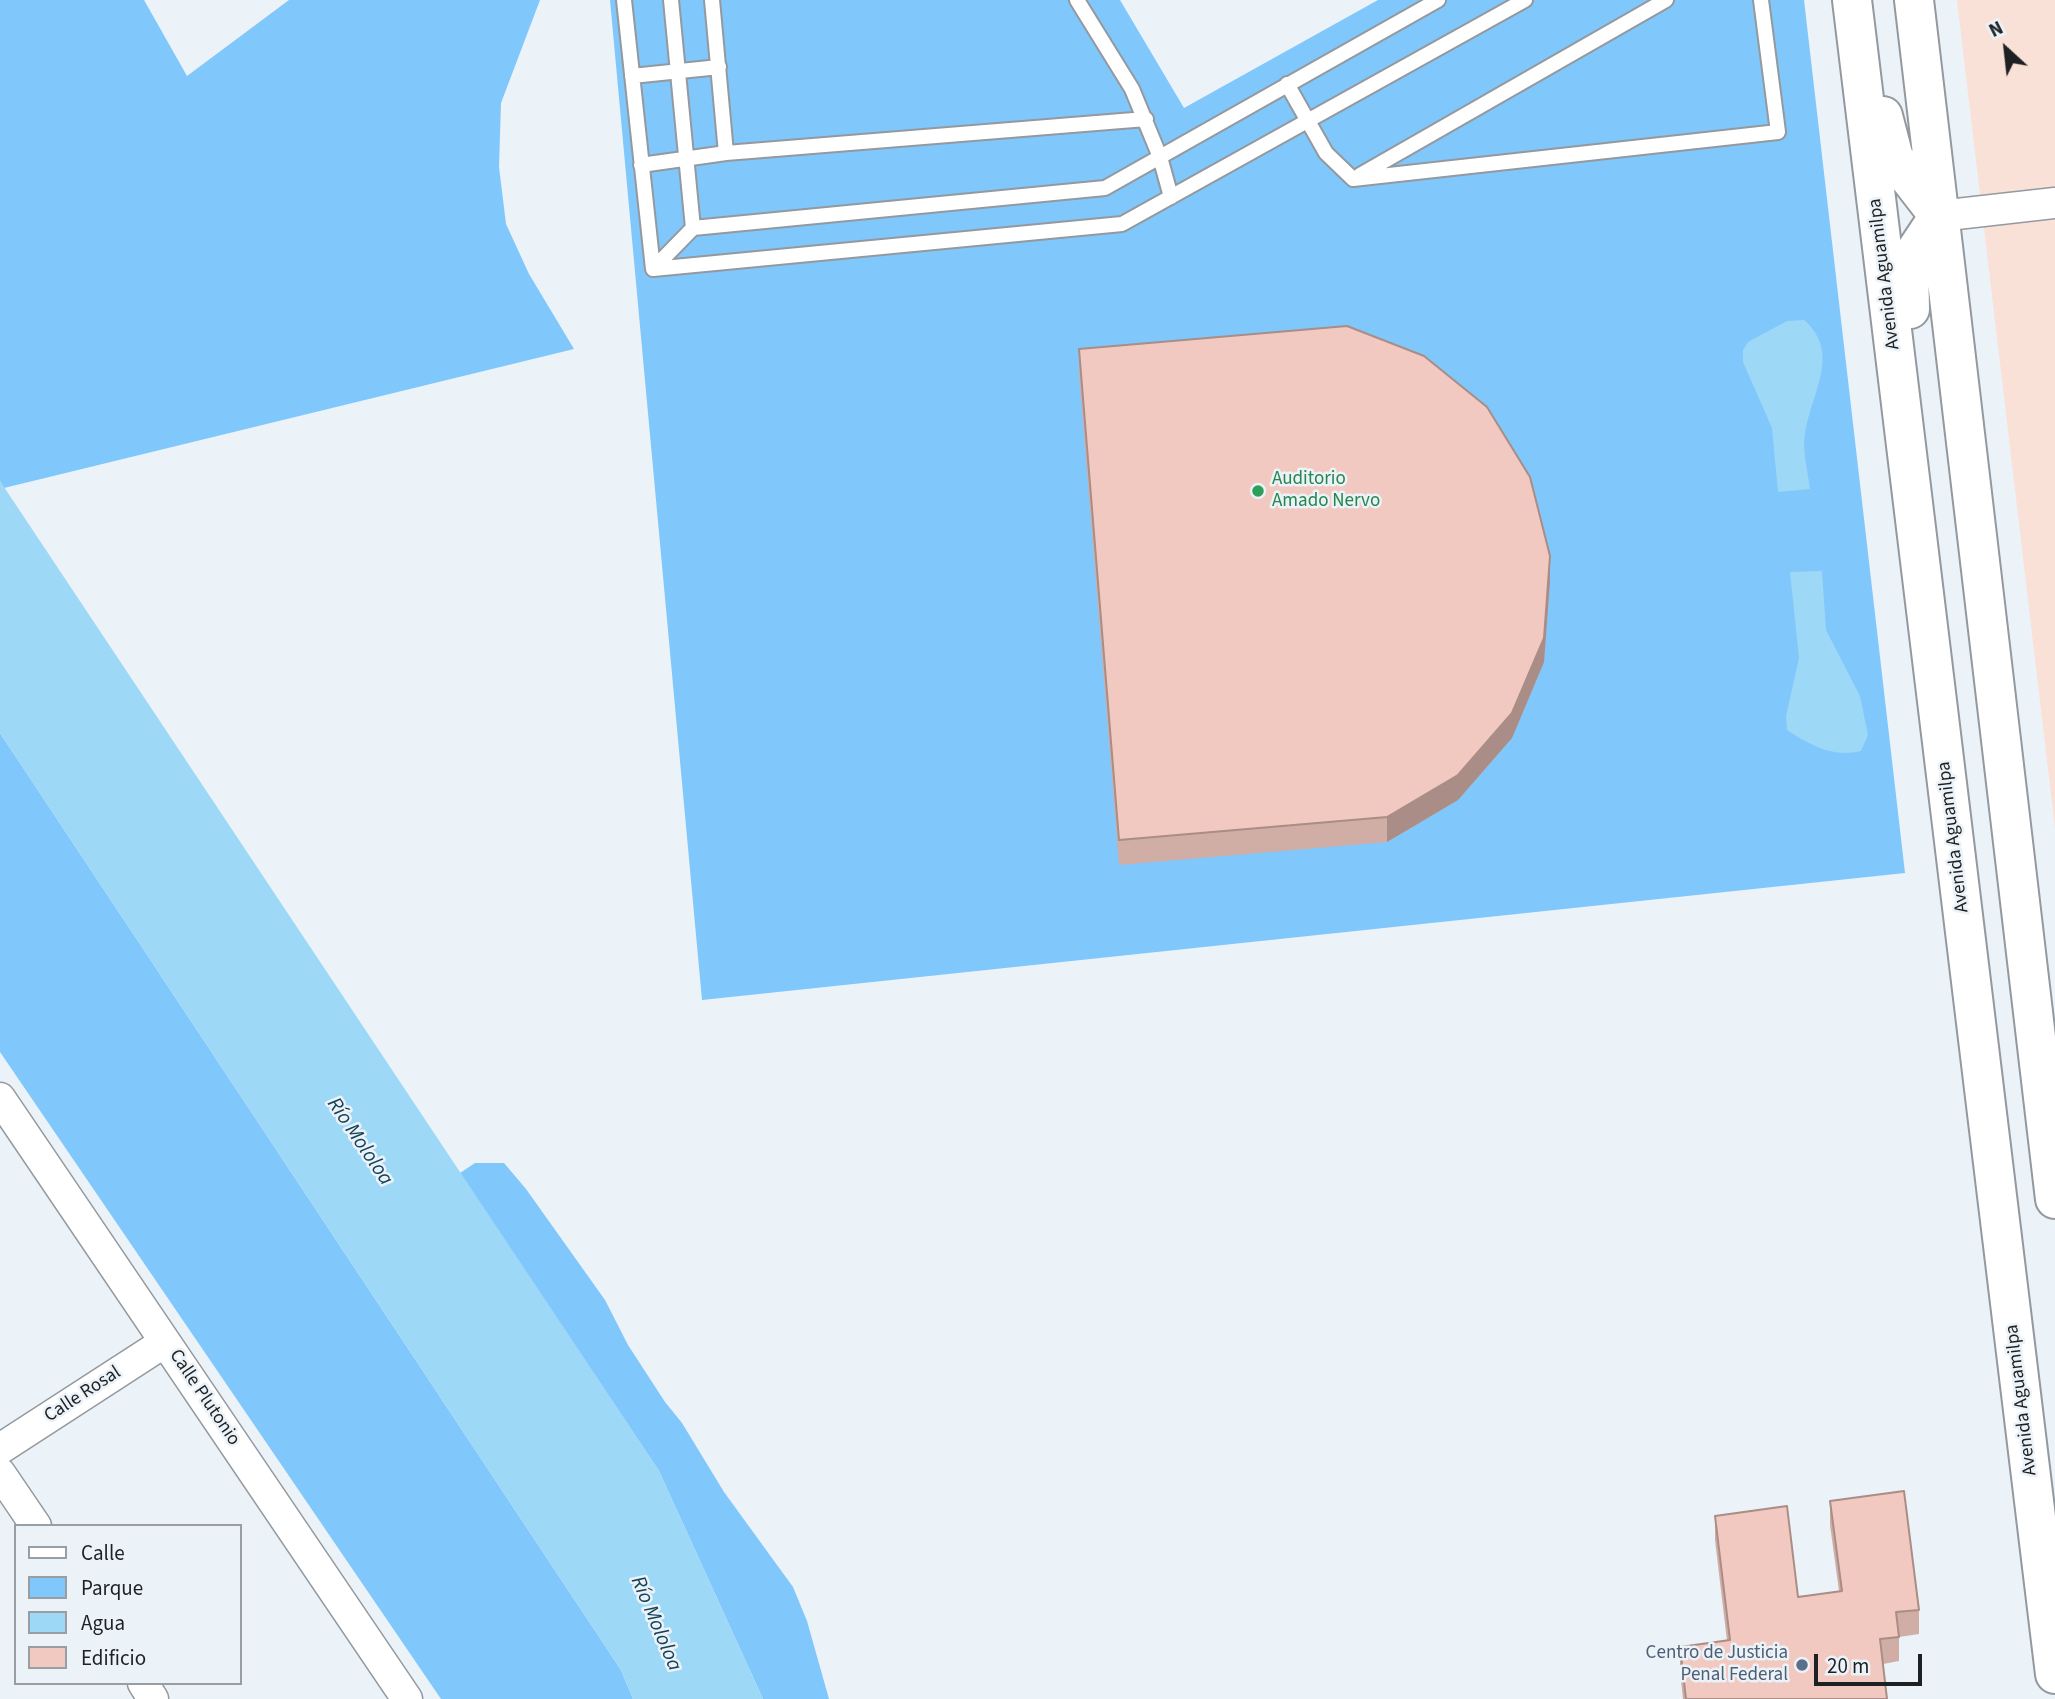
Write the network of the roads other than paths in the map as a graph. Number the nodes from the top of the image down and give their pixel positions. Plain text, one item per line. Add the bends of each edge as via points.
1 (624, 0) edge
2 (671, 0) edge
3 (712, 0) edge
4 (1077, 0) edge
5 (1438, 0) edge
6 (1525, 0) edge
7 (1666, 0) edge
8 (1761, 0) edge
9 (1914, 0) edge
10 (1852, 1) edge
11 (719, 67) junction
12 (678, 71) junction
13 (632, 76) junction
14 (1287, 84) junction
15 (1146, 119) junction
16 (1308, 120) junction
17 (726, 153) junction
18 (1160, 157) junction
19 (686, 159) junction
20 (641, 165) junction
21 (1353, 179) junction
22 (1171, 197) junction
23 (2055, 203) edge
24 (1939, 216) junction
25 (693, 228) junction
26 (653, 269) junction
27 (1913, 504) junction
28 (0, 1098) edge
29 (2055, 1199) edge
30 (165, 1342) junction
31 (0, 1449) edge
32 (0, 1474) edge
33 (35, 1524) edge
34 (2055, 1674) edge
35 (407, 1699) edge

1 - 13 lane
2 - 12 lane
3 - 11 lane
4 - 15 lane
5 - 14 lane
6 - 16 lane
7 - 21 lane
8 - 21 lane via 1778,132
9 - 24 main road
10 - 24 main road via 1894,158
10 - 27 main road, Avenida Aguamilpa
11 - 12 lane
11 - 17 lane
12 - 13 lane
12 - 19 lane
13 - 20 lane
14 - 16 lane
14 - 18 lane
15 - 17 lane
15 - 18 lane
16 - 21 lane via 1326,153
16 - 22 lane
17 - 19 lane
18 - 22 lane
18 - 25 lane via 1105,188
19 - 20 lane
19 - 25 lane
20 - 26 lane
22 - 26 lane via 1122,224
23 - 24 street
24 - 27 main road via 1909,261
24 - 29 main road
25 - 26 lane
27 - 34 main road, Avenida Aguamilpa
28 - 30 street, Calle Plutonio
30 - 31 street, Calle Rosal
30 - 35 street, Calle Plutonio
32 - 33 street

